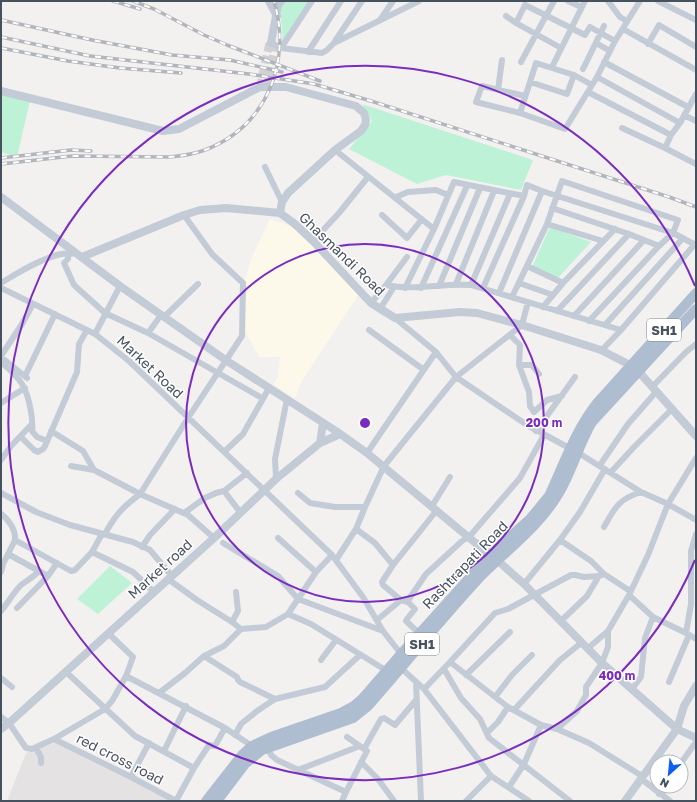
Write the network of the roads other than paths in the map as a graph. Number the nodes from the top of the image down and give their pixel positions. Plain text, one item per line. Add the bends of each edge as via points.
1 (269, 1) edge
2 (312, 1) edge
3 (341, 1) edge
4 (362, 1) edge
5 (393, 1) edge
6 (419, 1) edge
7 (554, 1) edge
8 (568, 1) edge
9 (585, 1) edge
10 (608, 1) edge
11 (640, 1) edge
12 (658, 1) edge
13 (279, 2) edge
14 (581, 7) junction
15 (546, 15) junction
16 (277, 16) junction
17 (506, 16) dead end
18 (696, 20) edge
19 (379, 21) junction
20 (627, 21) junction
21 (516, 23) junction
22 (604, 26) dead end
23 (571, 28) junction
24 (623, 29) junction
25 (601, 33) junction
26 (537, 34) junction
27 (585, 35) junction
28 (615, 41) junction
29 (596, 42) junction
30 (271, 43) joint
31 (334, 43) junction
32 (648, 44) junction
33 (696, 47) edge
34 (281, 48) junction
35 (561, 48) junction
36 (610, 51) junction
37 (308, 52) junction
38 (502, 60) dead end
39 (521, 62) dead end
40 (604, 62) junction
41 (552, 67) junction
42 (583, 69) dead end
43 (696, 70) edge
44 (574, 76) junction
45 (597, 77) junction
46 (530, 82) junction
47 (592, 85) junction
48 (498, 90) junction
49 (1, 92) edge
50 (588, 92) junction
51 (696, 94) edge
52 (525, 96) junction
53 (688, 107) junction
54 (520, 113) junction
55 (684, 115) junction
56 (696, 121) edge
57 (680, 123) junction
58 (622, 128) dead end
59 (671, 135) junction
60 (665, 148) junction
61 (335, 150) junction
62 (696, 164) edge
63 (265, 167) dead end
64 (368, 177) junction
65 (467, 186) junction
66 (480, 188) junction
67 (494, 191) junction
68 (542, 191) junction
69 (510, 194) junction
70 (448, 195) junction
71 (556, 195) junction
72 (524, 196) junction
73 (1, 197) edge
74 (396, 198) junction
75 (282, 202) junction
76 (552, 208) junction
77 (280, 213) junction
78 (184, 215) junction
79 (382, 215) dead end
80 (422, 219) junction
81 (547, 224) junction
82 (434, 229) junction
83 (615, 229) junction
84 (673, 233) junction
85 (629, 234) junction
86 (683, 238) junction
87 (644, 240) junction
88 (603, 241) junction
89 (313, 242) junction
90 (696, 245) edge
91 (659, 246) junction
92 (68, 253) junction
93 (82, 257) junction
94 (407, 257) dead end
95 (527, 266) junction
96 (1, 283) edge
97 (519, 283) junction
98 (563, 283) junction
99 (198, 284) dead end
100 (456, 284) junction
101 (386, 285) junction
102 (471, 285) junction
103 (120, 286) junction
104 (439, 286) junction
105 (394, 287) junction
106 (1, 288) edge
107 (405, 288) junction
108 (421, 288) junction
109 (483, 288) junction
110 (499, 293) junction
111 (696, 293) edge
112 (553, 295) junction
113 (512, 297) junction
114 (528, 302) junction
115 (371, 303) junction
116 (33, 304) junction
117 (543, 307) junction
118 (380, 309) junction
119 (696, 309) edge
120 (558, 311) junction
121 (105, 313) junction
122 (55, 314) junction
123 (162, 316) junction
124 (574, 316) junction
125 (395, 318) junction
126 (589, 321) junction
127 (522, 325) junction
128 (605, 325) junction
129 (87, 330) junction
130 (369, 330) dead end
131 (621, 330) junction
132 (148, 333) junction
133 (95, 334) junction
134 (510, 335) junction
135 (696, 344) edge
136 (601, 351) junction
137 (436, 352) junction
138 (1, 356) edge
139 (227, 361) junction
140 (2, 365) edge
141 (519, 365) junction
142 (630, 365) junction
143 (424, 370) junction
144 (639, 372) junction
145 (218, 374) junction
146 (539, 374) dead end
147 (456, 377) junction
148 (575, 378) dead end
149 (25, 388) junction
150 (269, 388) junction
151 (654, 390) junction
152 (562, 396) junction
153 (262, 398) junction
154 (287, 399) junction
155 (1, 402) edge
156 (671, 410) junction
157 (188, 418) junction
158 (34, 423) junction
159 (323, 423) junction
160 (50, 430) junction
161 (536, 431) junction
162 (340, 434) junction
163 (544, 435) junction
164 (20, 436) junction
165 (696, 436) edge
166 (47, 441) junction
167 (320, 442) junction
168 (574, 451) junction
169 (224, 452) junction
170 (367, 453) junction
171 (696, 458) edge
172 (1, 460) edge
173 (71, 466) dead end
174 (384, 466) junction
175 (605, 469) junction
176 (94, 470) junction
177 (247, 473) junction
178 (450, 477) dead end
179 (276, 479) junction
180 (265, 490) junction
181 (224, 491) junction
182 (642, 492) junction
183 (1, 493) edge
184 (298, 493) dead end
185 (140, 494) junction
186 (668, 504) junction
187 (365, 507) junction
188 (434, 508) junction
189 (176, 510) junction
190 (240, 512) junction
191 (184, 513) junction
192 (1, 514) edge
193 (696, 520) edge
194 (604, 527) dead end
195 (356, 529) junction
196 (104, 534) junction
197 (696, 536) edge
198 (469, 537) junction
199 (214, 538) junction
200 (278, 538) dead end
201 (15, 540) junction
202 (560, 540) junction
203 (223, 543) dead end
204 (142, 547) junction
205 (92, 552) junction
206 (8, 554) junction
207 (334, 558) junction
208 (494, 558) junction
209 (57, 563) junction
210 (2, 564) edge
211 (393, 565) junction
212 (39, 571) junction
213 (1, 572) edge
214 (316, 572) junction
215 (602, 575) junction
216 (48, 576) junction
217 (170, 577) junction
218 (524, 584) junction
219 (154, 592) junction
220 (236, 592) dead end
221 (630, 593) junction
222 (534, 595) junction
223 (298, 599) junction
224 (404, 601) junction
225 (17, 608) dead end
226 (1, 611) edge
227 (288, 614) junction
228 (653, 617) junction
229 (376, 620) junction
230 (561, 621) junction
231 (232, 622) junction
232 (241, 629) junction
233 (383, 631) junction
234 (608, 631) junction
235 (510, 632) dead end
236 (108, 633) junction
237 (420, 634) junction
238 (687, 634) junction
239 (336, 640) junction
240 (696, 640) edge
241 (584, 646) junction
242 (401, 654) junction
243 (360, 655) junction
244 (532, 655) dead end
245 (204, 656) junction
246 (321, 660) dead end
247 (450, 662) junction
248 (602, 663) junction
249 (401, 668) junction
250 (444, 668) junction
251 (386, 671) junction
252 (66, 672) junction
253 (466, 675) junction
254 (126, 676) junction
255 (1, 678) edge
256 (416, 682) junction
257 (669, 682) dead end
258 (696, 686) edge
259 (12, 687) dead end
260 (424, 689) junction
261 (632, 689) junction
262 (159, 693) junction
263 (495, 697) junction
264 (275, 700) junction
265 (416, 700) junction
266 (186, 706) junction
267 (105, 709) junction
268 (511, 709) junction
269 (1, 717) edge
270 (342, 717) junction
271 (9, 723) junction
272 (541, 725) junction
273 (225, 728) junction
274 (1, 729) edge
275 (557, 729) junction
276 (677, 729) junction
277 (487, 733) junction
278 (235, 735) junction
279 (347, 737) dead end
280 (696, 738) edge
281 (54, 739) junction
282 (696, 742) edge
283 (149, 743) junction
284 (252, 746) junction
285 (36, 748) junction
286 (268, 748) junction
287 (362, 748) junction
288 (164, 751) junction
289 (687, 754) edge
290 (361, 762) junction
291 (41, 763) dead end
292 (524, 764) junction
293 (194, 768) junction
294 (298, 770) junction
295 (491, 776) junction
296 (131, 777) junction
297 (641, 777) junction
298 (649, 785) edge
299 (509, 787) junction
300 (346, 792) junction
301 (659, 794) edge
302 (176, 801) edge
303 (206, 801) edge
304 (217, 801) edge
305 (342, 801) edge
306 (394, 801) edge
307 (421, 801) edge
308 (466, 801) edge
309 (529, 801) edge
310 (570, 801) edge
311 (625, 801) edge
312 (670, 801) edge

1 - 16 street
2 - 34 street
3 - 37 street
4 - 31 street
5 - 19 street
6 - 19 street
7 - 15 street
8 - 14 street
9 - 14 street
10 - 20 street via 620,17
11 - 20 street
12 - 18 street
13 - 16 street
14 - 23 street
15 - 21 street via 525,5
15 - 23 street
15 - 26 street
16 - 30 street
17 - 21 street
19 - 31 street
20 - 24 street
21 - 26 street
22 - 25 street
23 - 27 street
23 - 35 street
24 - 28 street
24 - 32 street
25 - 27 street via 590,27
25 - 28 street
25 - 29 street
26 - 35 street
26 - 39 street
27 - 29 street
28 - 36 street
29 - 36 street
29 - 42 street
30 - 34 street
31 - 37 street via 322,53
32 - 33 street via 659,25
32 - 43 street
34 - 37 street
35 - 41 street
36 - 40 street
38 - 48 street
40 - 45 street
40 - 53 street
41 - 44 street
41 - 46 street via 536,63
44 - 46 street via 567,94
44 - 47 street
45 - 47 street
45 - 57 street
46 - 52 street
47 - 50 street
48 - 52 street
48 - 54 street via 482,86 476,102
49 - 61 street via 163,131 179,129 260,87 286,87 356,106 364,113 366,120 361,131
50 - 54 street via 565,129
50 - 59 street
51 - 53 street
52 - 54 street
53 - 55 street
55 - 56 street
55 - 57 street
57 - 59 street
58 - 60 street
59 - 60 street
60 - 62 street
61 - 64 street
61 - 75 street via 288,193
63 - 75 street
64 - 74 street
64 - 89 street
65 - 66 street
65 - 70 street via 454,182
65 - 108 street
66 - 67 street
66 - 104 street
67 - 69 street
67 - 100 street
68 - 71 street
68 - 72 street via 527,185
68 - 110 street
69 - 72 street
69 - 102 street
70 - 74 street via 436,190 408,192
70 - 82 street
71 - 76 street
71 - 84 street
71 - 84 street via 562,181 678,220
72 - 109 street
73 - 93 street
74 - 80 street
75 - 77 street
76 - 81 street
76 - 83 street
77 - 78 street, Ghasmandi Road via 226,208 200,210
77 - 89 street, Ghasmandi Road
78 - 93 street, Ghasmandi Road
78 - 139 street via 212,254 242,283 242,336
79 - 80 street via 407,238
80 - 82 street
81 - 88 street
81 - 95 street
82 - 107 street
83 - 85 street
83 - 88 street
84 - 86 street
84 - 91 street
85 - 87 street
85 - 120 street
86 - 90 street
86 - 128 street
87 - 91 street
87 - 124 street
88 - 98 street
89 - 115 street, Ghasmandi Road
90 - 131 street
91 - 126 street
92 - 93 street
92 - 96 street via 52,256
92 - 121 street via 68,259 64,262 74,285
93 - 103 street
94 - 101 street
95 - 97 street
95 - 98 street
97 - 112 street
97 - 113 street
98 - 112 street
99 - 123 street
100 - 102 street
100 - 104 street
101 - 105 street
101 - 115 street
102 - 109 street
103 - 121 street
103 - 123 street
104 - 108 street
105 - 107 street
105 - 118 street
106 - 116 street, Market Road
107 - 108 street
109 - 110 street
110 - 113 street
111 - 142 main road, Rashtrapati Road / SH1
112 - 117 street
113 - 114 street
114 - 117 street
114 - 127 street
115 - 118 street, Ghasmandi Road
116 - 122 street, Market Road
116 - 138 street
117 - 120 street
118 - 125 street, Ghasmandi Road
119 - 144 main road, Rashtrapati Road / SH1
120 - 124 street
121 - 132 street
121 - 133 street
122 - 129 street, Market Road
122 - 138 street via 26,377
123 - 132 street
123 - 139 street
124 - 126 street
125 - 127 street via 460,312 476,313
125 - 137 street
126 - 128 street
127 - 134 street
127 - 136 street
128 - 131 street
129 - 133 street, Market Road
129 - 160 street via 79,344 77,372
130 - 143 street
131 - 136 street
132 - 145 street
133 - 157 street, Market Road via 129,361
134 - 141 street via 520,346
134 - 147 street
135 - 151 street
136 - 142 street
137 - 143 street
137 - 147 street
139 - 145 street
139 - 150 street
140 - 149 street via 14,373
141 - 146 street via 532,365
141 - 152 street via 534,412 547,400
142 - 144 street
142 - 168 main road, Rashtrapati Road / SH1 via 586,416 578,430
143 - 170 street
144 - 151 street
144 - 168 main road, Rashtrapati Road / SH1 via 592,422
145 - 153 street
145 - 157 street
147 - 161 street
147 - 174 street
148 - 152 street
149 - 155 street
149 - 158 street
150 - 153 street
150 - 154 street
151 - 156 street
151 - 175 street via 628,424
152 - 161 street
153 - 169 street via 243,434
154 - 159 street
154 - 179 street via 275,459
156 - 165 street
156 - 175 street via 635,446
157 - 169 street, Market Road
157 - 185 street
158 - 164 street
158 - 166 street via 34,434
159 - 162 street
159 - 167 street
160 - 166 street
160 - 176 street via 83,451
161 - 163 street
162 - 167 street, Market road
162 - 170 street
163 - 168 street
163 - 198 street via 520,478
164 - 166 street via 38,452
164 - 172 street
167 - 179 street, Market road
168 - 175 street
168 - 208 main road, Rashtrapati Road / SH1 via 559,483
169 - 177 street, Market Road
170 - 174 street
171 - 186 street
173 - 176 street
174 - 187 street
174 - 188 street
175 - 182 street
175 - 202 street
176 - 185 street
177 - 180 street, Market Road
177 - 181 street
178 - 188 street
179 - 180 street, Market road
180 - 190 street, Market road
180 - 207 street, Market Road
181 - 190 street
181 - 191 street via 205,498
182 - 186 street
182 - 194 street via 628,496 614,508
183 - 196 street via 36,512
184 - 187 street via 310,502 335,507
185 - 189 street
185 - 196 street via 115,516
186 - 193 street
186 - 221 street
187 - 195 street
188 - 198 street
188 - 211 street
189 - 191 street
189 - 204 street via 150,535
190 - 199 street, Market road
191 - 199 street
192 - 201 street via 12,526
195 - 207 street
195 - 211 street via 375,543
196 - 204 street
196 - 205 street
197 - 238 street via 691,551 691,604
198 - 208 street
198 - 224 street via 426,574
199 - 217 street, Market road
200 - 214 street
201 - 206 street
201 - 209 street
202 - 215 street via 591,561
202 - 218 street
203 - 223 street via 278,576
204 - 217 street via 150,550
205 - 209 street via 72,571
205 - 219 street via 132,572
206 - 210 street
206 - 212 street
207 - 214 street
207 - 229 street, Market Road via 363,597
208 - 218 street
208 - 237 main road, Rashtrapati Road / SH1
208 - 249 main road, Rashtrapati Road / SH1
209 - 216 street
210 - 213 street
211 - 224 street via 382,585
212 - 216 street
212 - 226 street via 9,598
214 - 223 street
215 - 221 street
215 - 222 street via 584,578 571,575
215 - 230 street via 588,596
216 - 225 street
217 - 219 street, Market road
217 - 231 street via 196,600
218 - 222 street
219 - 236 street, Market road
220 - 231 street via 238,611
221 - 228 street
221 - 234 street
222 - 230 street
222 - 247 street via 495,613
223 - 227 street
223 - 233 street
224 - 229 street
224 - 237 street via 415,609 406,622
227 - 232 street via 266,627
227 - 239 street via 311,624
228 - 238 street
228 - 261 street via 645,638 641,677
229 - 233 street, Market Road
230 - 241 street
231 - 232 street
232 - 245 street via 224,646
233 - 242 street, Market Road
234 - 241 street
234 - 248 street via 608,647
235 - 253 street
236 - 252 street, Market road
236 - 254 street via 133,657
237 - 242 main road, Rashtrapati Road / SH1
238 - 240 street
238 - 257 street
239 - 243 street
239 - 246 street
241 - 248 street
241 - 268 street via 560,660
242 - 251 main road, Rashtrapati Road / SH1
243 - 251 street
243 - 264 street via 325,687
244 - 263 street
245 - 262 street
245 - 264 street via 237,677 240,682
247 - 250 street
247 - 253 street
248 - 261 street
248 - 275 street via 586,686 586,695 577,711
249 - 256 street
249 - 270 main road, Rashtrapati Road / SH1 via 368,706 353,718
250 - 260 street
250 - 277 street via 461,698 480,719
251 - 270 main road, Rashtrapati Road / SH1 via 364,698
252 - 267 street
252 - 271 street, Market road
253 - 263 street
254 - 262 street
254 - 267 street
255 - 259 street
256 - 260 street
256 - 265 street
258 - 276 street via 684,706
260 - 295 street
261 - 276 street
262 - 266 street
263 - 268 street
264 - 278 street via 241,724
265 - 287 street via 395,725 384,718 381,719
265 - 307 street
266 - 273 street
266 - 288 street
267 - 281 street, red cross road
267 - 283 street via 135,736
268 - 272 street
268 - 277 street
269 - 271 street
270 - 284 main road, Rashtrapati Road / SH1 via 271,737
270 - 286 main road, Rashtrapati Road / SH1
271 - 274 street, Market road
271 - 285 street via 26,748
272 - 275 street
272 - 292 street
273 - 278 street
273 - 293 street via 216,744 209,745
275 - 297 street via 589,743
276 - 280 street
276 - 297 street
277 - 292 street via 488,738
278 - 284 street
279 - 287 street
281 - 285 street, red cross road
281 - 296 street, red cross road
282 - 289 street
283 - 288 street
283 - 296 street
284 - 303 main road, Rashtrapati Road / SH1
285 - 291 street
286 - 294 street via 277,760
286 - 304 main road, Rashtrapati Road / SH1 via 245,764
287 - 290 street via 367,752
287 - 294 street
288 - 293 street
290 - 300 street
290 - 306 street
292 - 299 street
292 - 310 street
293 - 302 street
294 - 300 street
295 - 299 street
295 - 308 street
296 - 302 street, red cross road
297 - 298 street
297 - 311 street
299 - 309 street
300 - 305 street
301 - 312 street

